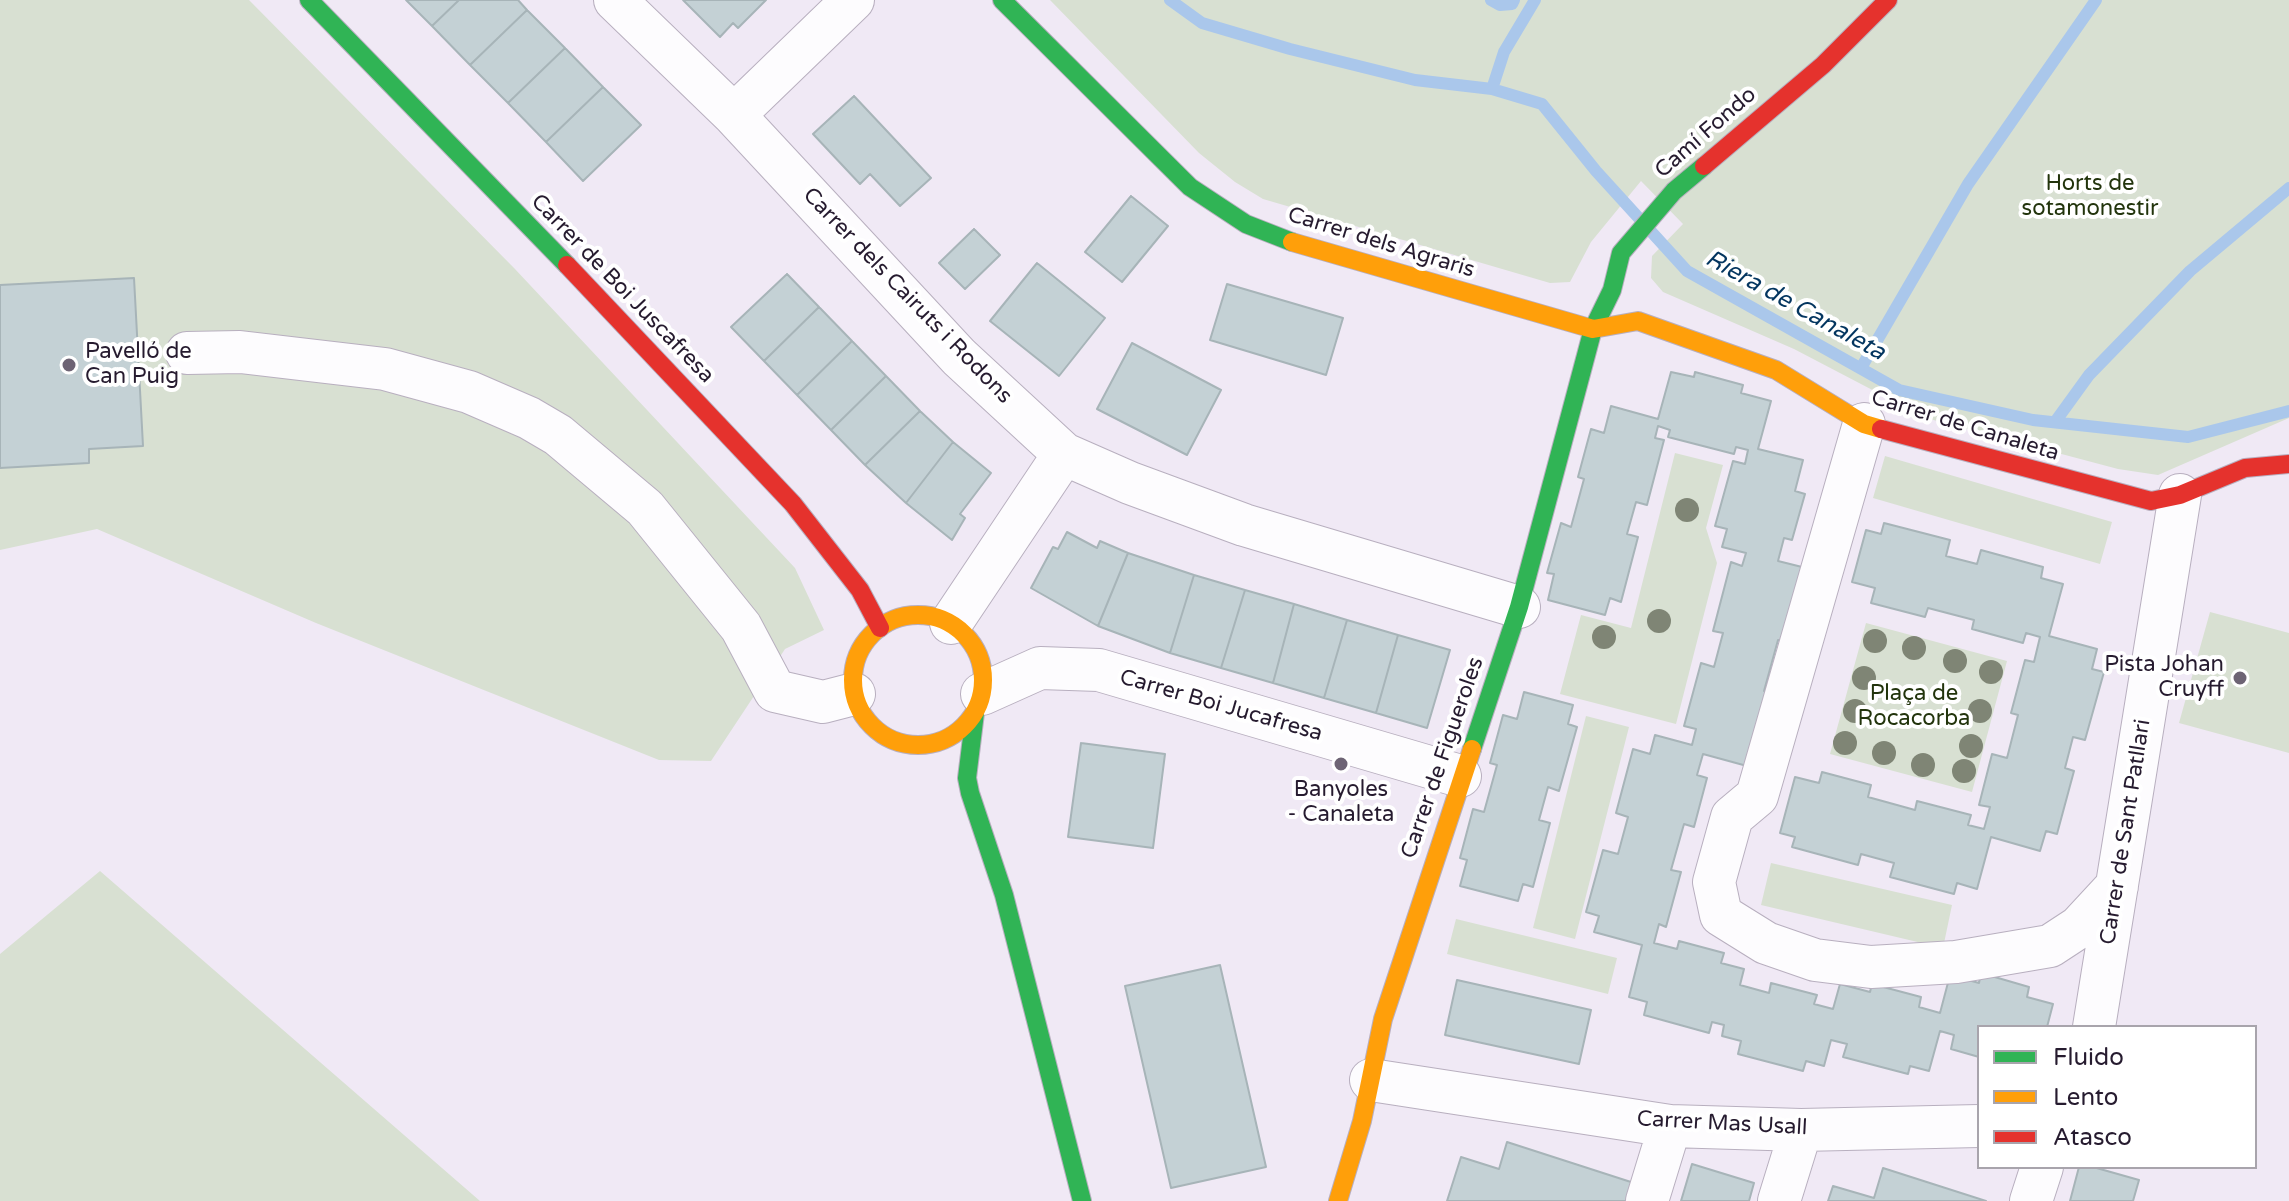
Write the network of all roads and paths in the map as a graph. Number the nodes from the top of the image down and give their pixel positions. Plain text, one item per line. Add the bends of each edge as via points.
1 (309, 0) edge
2 (615, 0) edge
3 (853, 0) edge
4 (1002, 0) edge
5 (1888, 0) edge
6 (734, 115) junction
7 (1593, 329) junction
8 (187, 353) dead end
9 (1864, 424) junction
10 (1064, 454) junction
11 (2289, 464) edge
12 (2180, 495) junction
13 (1519, 607) junction
14 (951, 623) junction
15 (880, 628) junction
16 (854, 694) junction
17 (979, 704) junction
18 (916, 746) junction
19 (954, 770) junction
20 (1460, 776) junction
21 (2117, 886) junction
22 (2094, 1025) edge
23 (1371, 1080) junction
24 (1670, 1126) junction
25 (1977, 1126) edge
26 (1801, 1130) junction
27 (2041, 1169) edge
28 (1082, 1201) edge
29 (1338, 1201) edge
30 (1647, 1201) edge
31 (1779, 1201) edge
32 (2031, 1201) edge

1 - 15 street, Carrer de Boi Juscafresa via 774,483 839,560
2 - 6 street, Carrer dels Cairuts i Rodons
3 - 6 street
4 - 7 street, Carrer dels Agraris via 1170,169 1246,224 1314,251
5 - 7 street, Camí Fondo via 1823,65 1674,191 1621,253 1612,290
6 - 10 street, Carrer dels Cairuts i Rodons via 959,357
7 - 9 street, Carrer de Canaleta via 1638,321 1776,370
7 - 13 street, Carrer de Figueroles
8 - 16 street via 240,352 385,369 469,392 529,418 558,435 645,508 741,627 775,691 823,702
9 - 12 street, Carrer de Canaleta via 2119,495 2151,501
9 - 21 street via 1757,796 1732,817 1714,882 1721,915 1766,943 1815,960 1871,967 1928,964 2050,946 2079,927
10 - 13 street, Carrer dels Cairuts i Rodons via 1244,525
10 - 14 street
11 - 12 street, Carrer de Canaleta via 2245,468
12 - 21 street, Carrer de Sant Patllari
13 - 20 street, Carrer de Figueroles
14 - 15 street via 907,616
14 - 17 street via 978,654 984,680
15 - 16 street via 857,657
16 - 18 street via 860,710 883,735
17 - 18 street via 950,737
17 - 19 street
17 - 20 street, Carrer Boi Jucafresa via 1040,668 1099,670
18 - 19 street
19 - 28 street via 1004,895
20 - 23 street, Carrer de Figueroles via 1383,1019
21 - 22 street, Carrer de Sant Patllari
23 - 24 street, Carrer Mas Usall
23 - 29 street, Carrer de Figueroles
24 - 26 street, Carrer Mas Usall
24 - 30 street
25 - 26 street, Carrer Mas Usall
26 - 31 street
27 - 32 street

